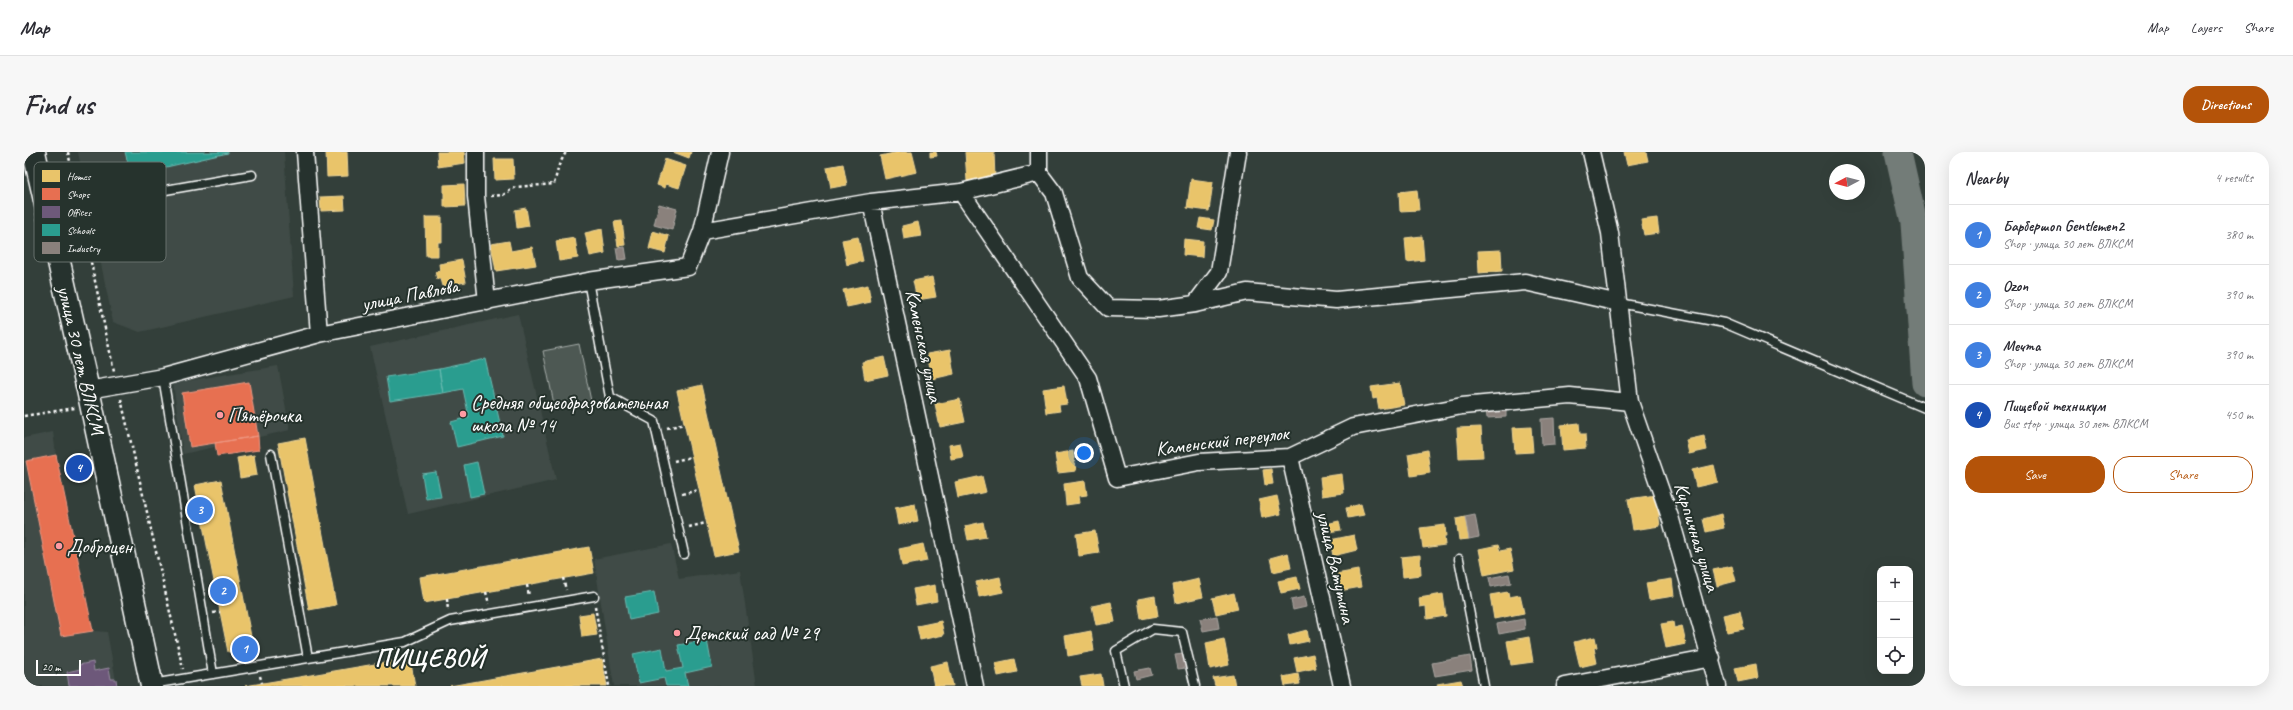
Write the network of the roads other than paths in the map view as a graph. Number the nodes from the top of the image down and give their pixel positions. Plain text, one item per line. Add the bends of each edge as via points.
1 (34, 152) edge
2 (305, 152) edge
3 (476, 152) edge
4 (720, 152) edge
5 (1039, 152) edge
6 (1238, 152) edge
7 (1591, 152) edge
8 (36, 162) edge
9 (1039, 173) junction
10 (252, 175) dead end
11 (166, 190) edge
12 (961, 192) junction
13 (871, 202) junction
14 (702, 231) junction
15 (59, 262) edge
16 (588, 281) junction
17 (487, 302) junction
18 (1619, 303) junction
19 (1195, 304) junction
20 (319, 334) junction
21 (163, 377) junction
22 (88, 390) junction
23 (1630, 402) junction
24 (1925, 408) edge
25 (270, 454) dead end
26 (1290, 457) junction
27 (684, 554) dead end
28 (1460, 560) dead end
29 (594, 596) road end
30 (308, 658) junction
31 (1712, 658) junction
32 (213, 674) junction
33 (151, 685) edge
34 (975, 686) edge
35 (1124, 686) edge
36 (1195, 686) edge
37 (1342, 686) edge
38 (1484, 686) edge
39 (1565, 686) edge
40 (1718, 686) edge

1 - 8 main road, улица 30 лет ВЛКСМ
2 - 20 street
3 - 17 street via 476,196
4 - 14 street
5 - 9 street
6 - 19 street via 1220,272
7 - 18 street, Кирпичная улица via 1610,233
9 - 12 street
9 - 19 street via 1054,194 1080,278 1108,308 1158,309
10 - 11 lane
12 - 13 street
12 - 26 street, Каменский переулок via 1088,378 1117,478 1199,462
13 - 14 street
13 - 34 street, Каменская улица
14 - 16 street, улица Павлова via 688,267
15 - 22 main road, улица 30 лет ВЛКСМ
16 - 17 street, улица Павлова
16 - 27 lane via 610,397 654,421
17 - 20 street, улица Павлова
18 - 19 street via 1525,282 1336,300 1247,292
18 - 23 street, Кирпичная улица
18 - 24 lane via 1724,323
20 - 21 street, улица Павлова
21 - 22 street, улица Павлова
21 - 32 lane
22 - 33 main road, улица 30 лет ВЛКСМ
23 - 26 street, Каменский переулок via 1570,396 1462,406 1353,428
23 - 31 street, Кирпичная улица via 1671,520
25 - 30 lane
26 - 37 street, улица Ватутина
28 - 38 lane
29 - 30 lane via 450,621 406,642
30 - 32 lane
31 - 39 street
31 - 40 street, Кирпичная улица
32 - 33 lane
35 - 36 lane via 1116,651 1153,629 1182,632

